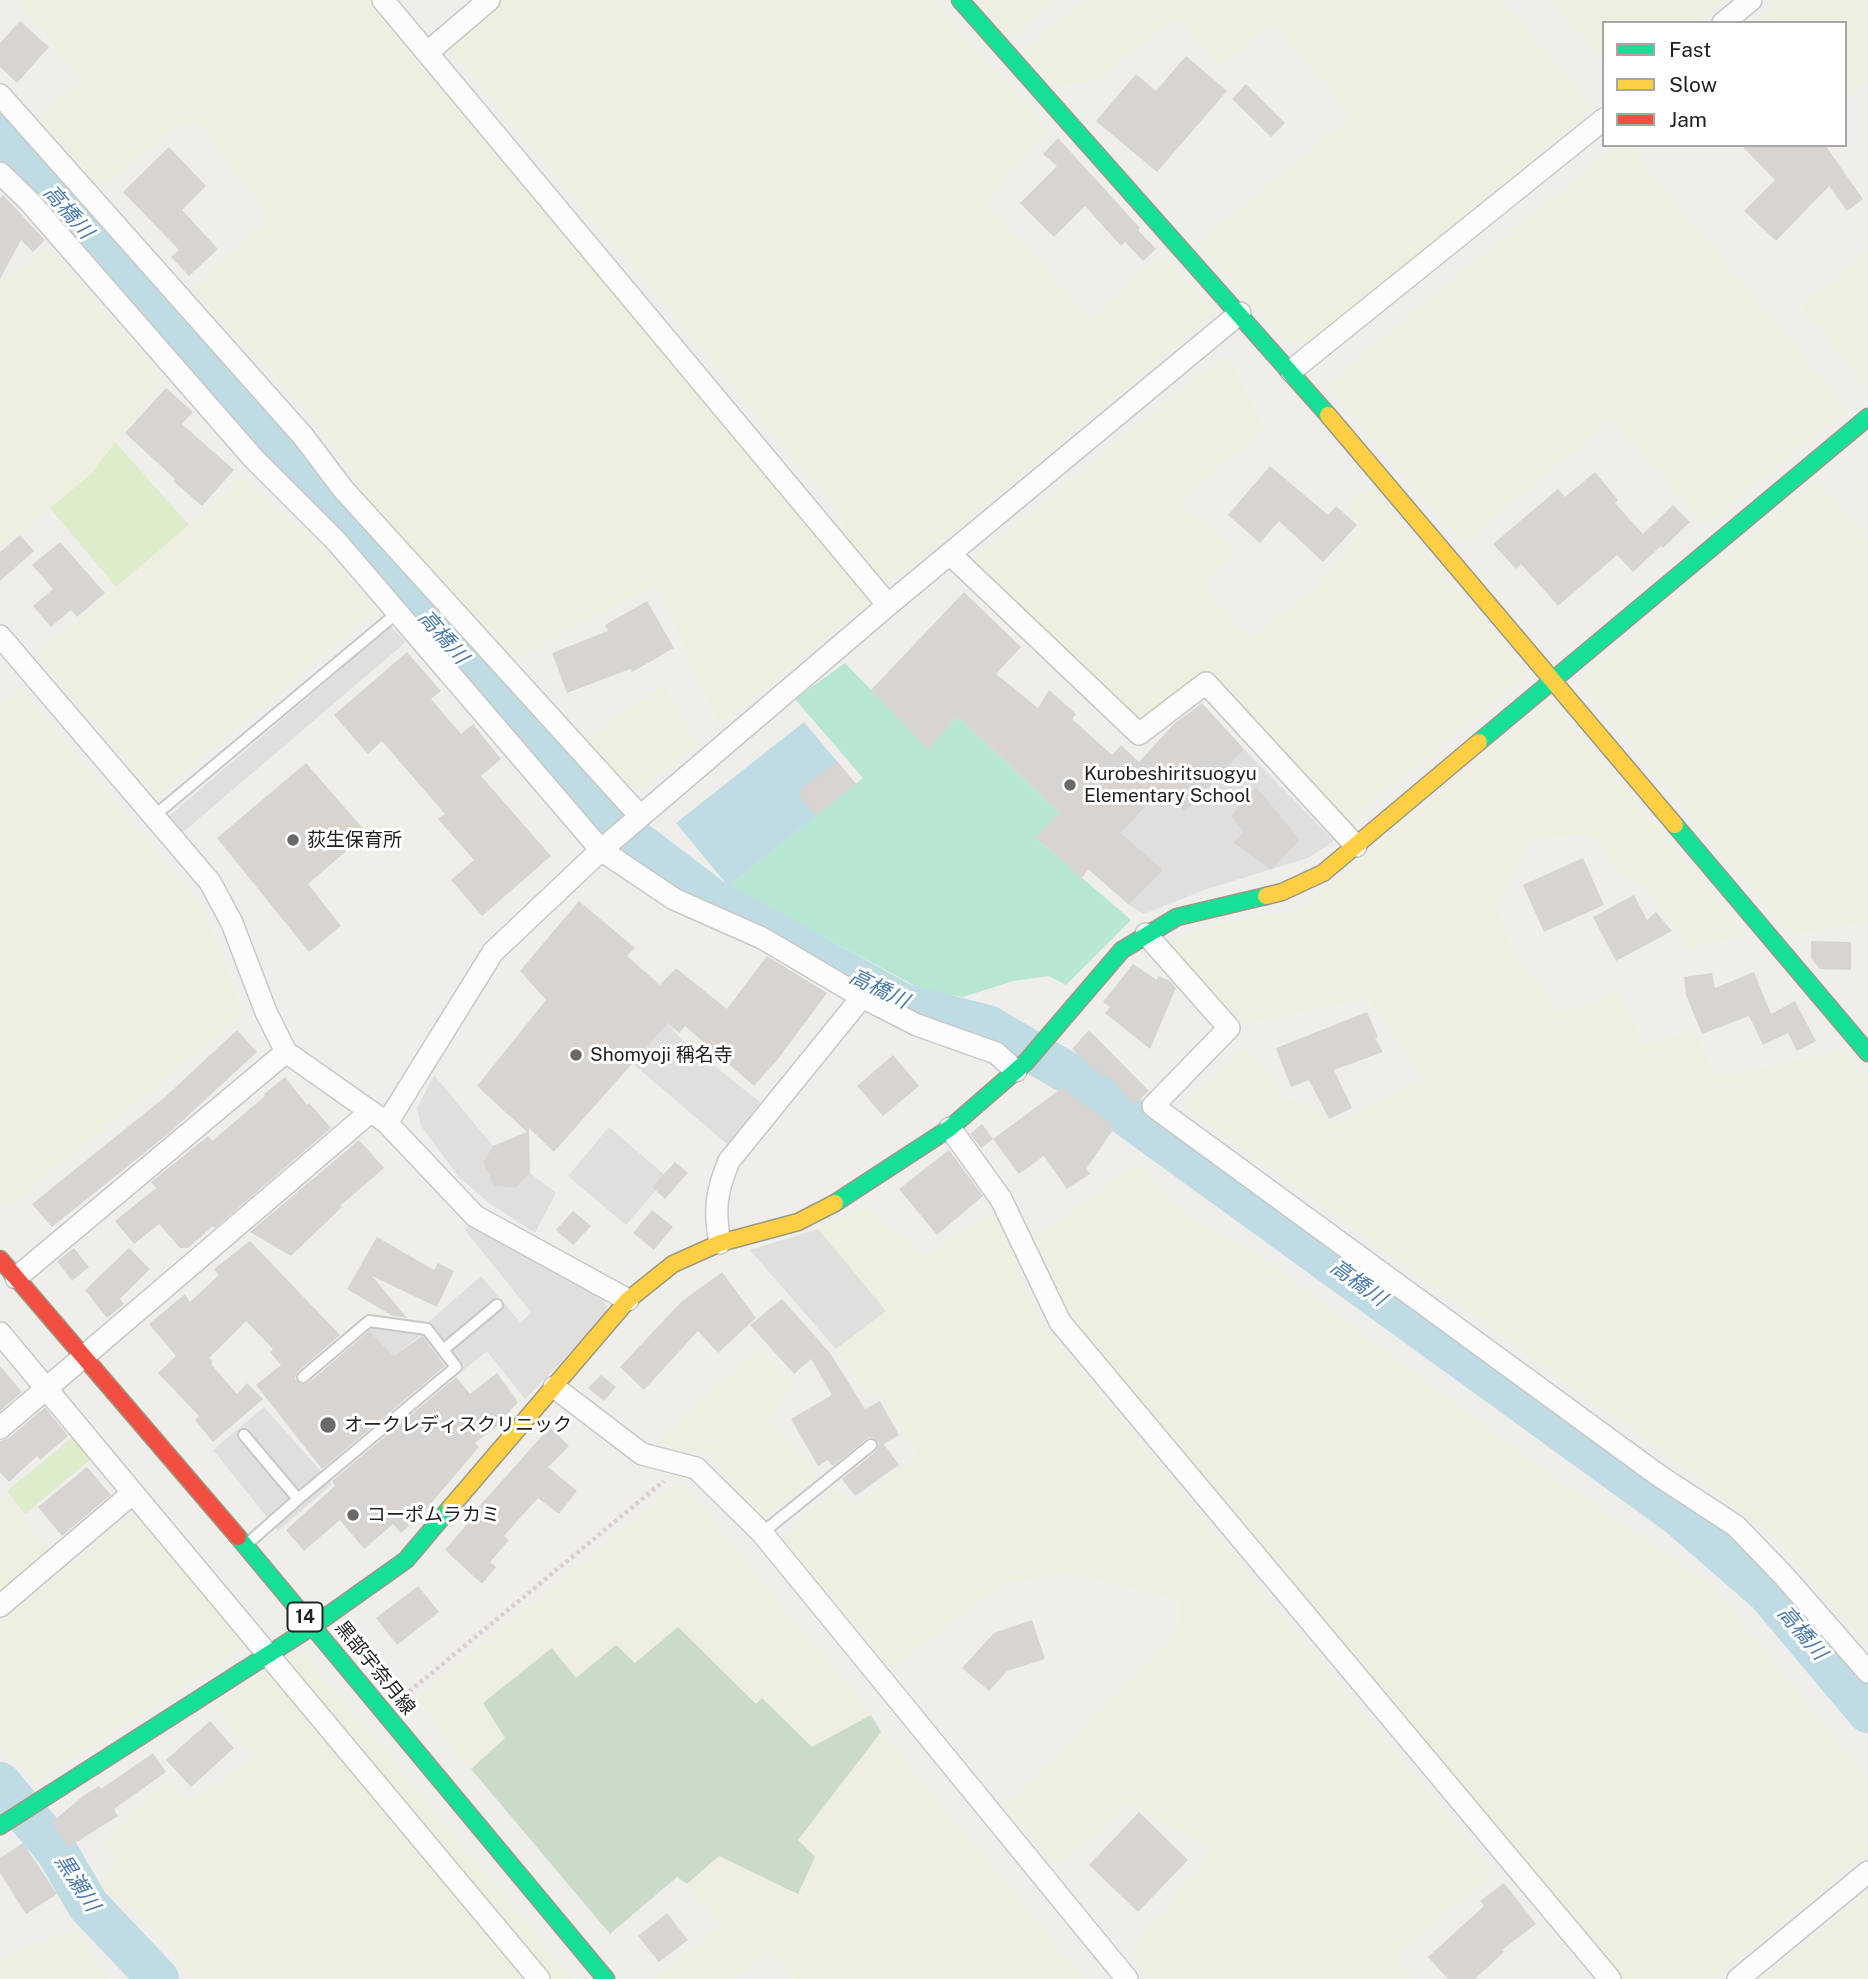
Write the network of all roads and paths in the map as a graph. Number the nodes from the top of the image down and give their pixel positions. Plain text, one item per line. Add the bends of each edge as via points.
1 (383, 0) edge
2 (489, 0) edge
3 (960, 0) edge
4 (1751, 0) edge
5 (1725, 21) edge
6 (428, 52) junction
7 (0, 95) edge
8 (1602, 121) edge
9 (0, 173) edge
10 (1240, 313) junction
11 (1291, 371) junction
12 (1868, 417) edge
13 (950, 554) junction
14 (888, 605) junction
15 (397, 613) junction
16 (0, 636) edge
17 (1551, 680) junction
18 (153, 816) junction
19 (640, 816) junction
20 (1356, 846) junction
21 (601, 850) junction
22 (1146, 934) junction
23 (862, 997) junction
24 (1865, 1045) edge
25 (286, 1052) junction
26 (1016, 1071) junction
27 (378, 1117) junction
28 (950, 1128) junction
29 (720, 1243) junction
30 (0, 1259) edge
31 (16, 1278) junction
32 (628, 1300) junction
33 (497, 1305) dead end
34 (0, 1333) edge
35 (443, 1350) junction
36 (84, 1358) junction
37 (303, 1377) dead end
38 (554, 1387) junction
39 (47, 1389) junction
40 (0, 1428) edge
41 (244, 1435) dead end
42 (871, 1445) dead end
43 (684, 1465) junction
44 (133, 1493) junction
45 (298, 1499) junction
46 (762, 1533) junction
47 (245, 1546) junction
48 (0, 1606) edge
49 (313, 1626) junction
50 (270, 1654) junction
51 (1868, 1672) edge
52 (385, 1713) junction
53 (1, 1826) edge
54 (1868, 1872) edge
55 (539, 1979) edge
56 (606, 1979) edge
57 (1127, 1979) edge
58 (1611, 1979) edge
59 (1738, 1979) edge

1 - 6 street
2 - 6 street
3 - 10 street
4 - 5 street
6 - 14 street
7 - 19 street via 303,436 343,489
8 - 11 street
9 - 15 street
10 - 11 street
10 - 13 street
11 - 17 street
12 - 17 street
13 - 14 street
13 - 20 street via 1139,734 1206,683
14 - 19 street
15 - 18 lane
15 - 21 street
16 - 18 street
17 - 20 street
17 - 24 street
18 - 25 street via 210,882
19 - 21 street
20 - 22 street via 1323,873 1282,892 1178,917
21 - 23 street via 674,899 762,938
21 - 27 street via 492,952
22 - 26 street via 1122,950
22 - 51 street via 1229,1028 1153,1106 1658,1475 1736,1526
23 - 26 street via 917,1025 996,1053
23 - 29 street via 729,1161 719,1186 716,1220
25 - 27 street
25 - 31 street
26 - 28 street
27 - 32 street via 475,1216
27 - 36 street
28 - 29 street via 818,1212
28 - 58 street via 1001,1199 1060,1322
29 - 32 street via 673,1264
30 - 31 street, 黒部宇奈月線 / 14
31 - 36 street, 黒部宇奈月線 / 14
32 - 38 street
33 - 35 lane
34 - 39 street
35 - 37 lane via 427,1329 369,1321
35 - 45 lane via 456,1367
36 - 39 street
36 - 47 street, 黒部宇奈月線 / 14
38 - 43 street via 642,1454
38 - 49 street via 406,1560
39 - 40 street
39 - 44 street
41 - 45 lane
42 - 46 lane
43 - 46 street via 696,1468
43 - 52 path
44 - 48 street
44 - 50 street
45 - 47 lane
46 - 57 street
47 - 49 street, 黒部宇奈月線 / 14
49 - 50 street
49 - 52 street, 黒部宇奈月線 / 14
50 - 53 street
50 - 55 street
52 - 56 street, 黒部宇奈月線 / 14
54 - 59 street

